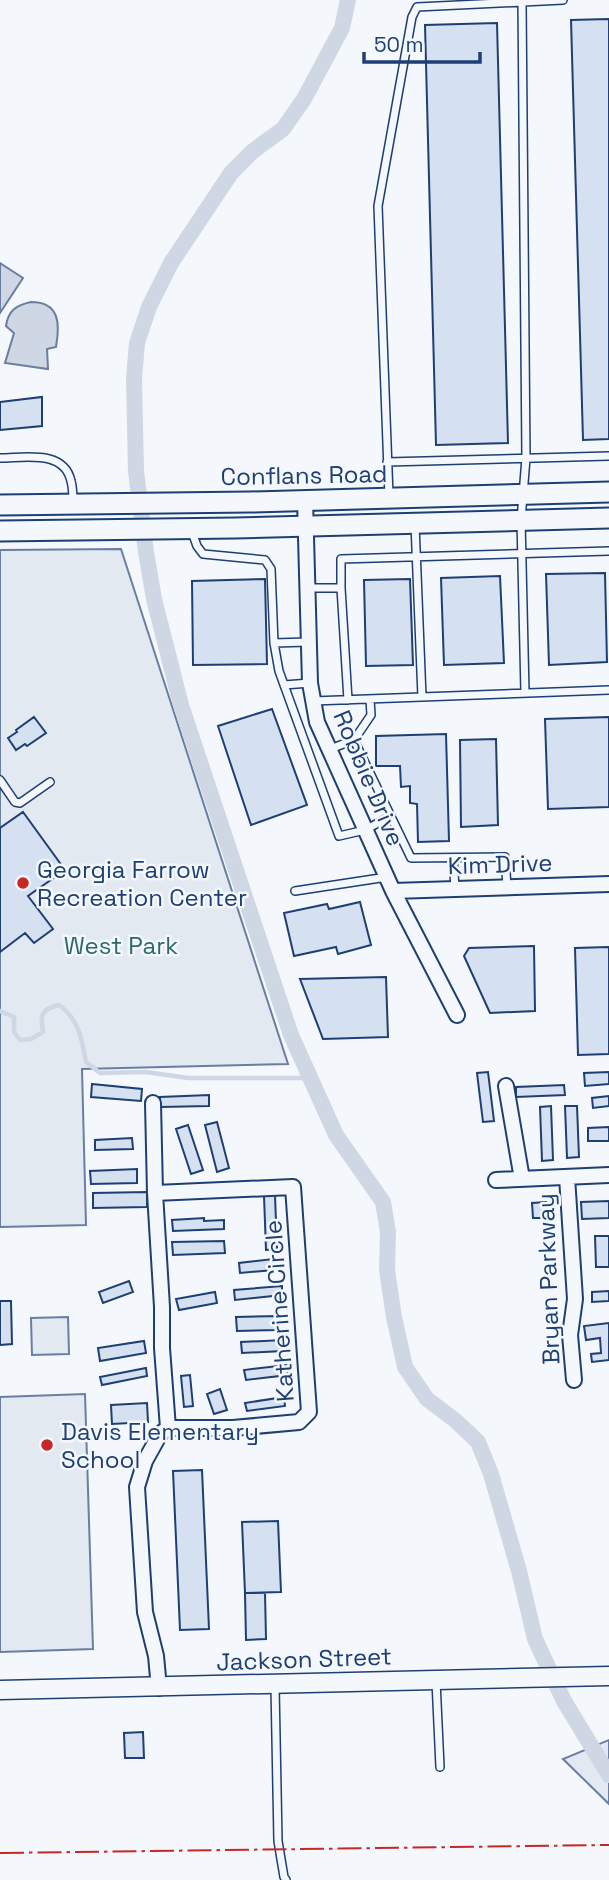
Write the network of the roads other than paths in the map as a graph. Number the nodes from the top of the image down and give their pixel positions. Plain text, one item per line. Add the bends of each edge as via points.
1 (563, 0) edge
2 (522, 2) junction
3 (609, 456) edge
4 (0, 458) edge
5 (526, 458) junction
6 (387, 462) junction
7 (609, 492) edge
8 (523, 495) junction
9 (389, 498) junction
10 (305, 500) junction
11 (82, 504) junction
12 (0, 505) edge
13 (609, 519) edge
14 (521, 520) junction
15 (415, 523) junction
16 (305, 526) junction
17 (185, 529) junction
18 (0, 531) edge
19 (609, 551) edge
20 (521, 554) junction
21 (416, 557) junction
22 (307, 588) junction
23 (341, 588) junction
24 (309, 642) junction
25 (274, 643) junction
26 (310, 682) junction
27 (284, 685) junction
28 (609, 691) edge
29 (525, 693) junction
30 (422, 697) junction
31 (370, 699) junction
32 (348, 700) junction
33 (313, 701) junction
34 (354, 740) junction
35 (329, 749) junction
36 (0, 780) edge
37 (50, 782) dead end
38 (391, 816) junction
39 (365, 830) junction
40 (453, 858) junction
41 (390, 884) junction
42 (609, 884) edge
43 (507, 887) junction
44 (455, 889) junction
45 (295, 891) dead end
46 (457, 1014) dead end
47 (506, 1086) dead end
48 (153, 1103) dead end
49 (609, 1175) edge
50 (567, 1177) junction
51 (522, 1179) junction
52 (496, 1180) dead end
53 (155, 1193) junction
54 (574, 1380) dead end
55 (168, 1427) junction
56 (609, 1676) edge
57 (436, 1680) junction
58 (275, 1685) junction
59 (159, 1688) junction
60 (0, 1690) edge
61 (440, 1767) dead end
62 (286, 1880) edge

1 - 2 lane
2 - 5 lane
2 - 6 lane via 416,7 412,17 378,206
3 - 5 lane
4 - 11 lane via 52,458 66,467
5 - 6 lane
5 - 8 lane
6 - 9 lane
7 - 8 main road, Conflans Road
8 - 9 main road, Conflans Road
8 - 14 lane
9 - 10 main road, Conflans Road
10 - 11 main road, Conflans Road
10 - 16 street, Robbie Drive
11 - 12 main road, Conflans Road
13 - 14 main road, Conflans Road
14 - 15 main road, Conflans Road
14 - 20 lane
15 - 16 main road, Conflans Road
15 - 21 lane
16 - 17 main road, Conflans Road
16 - 22 street, Robbie Drive
17 - 18 main road, Conflans Road
17 - 25 lane via 203,554 265,560 271,569
19 - 20 lane
20 - 21 lane
20 - 29 lane
21 - 23 lane via 341,559
21 - 30 lane
22 - 23 lane
22 - 24 street, Robbie Drive
23 - 32 lane
24 - 25 lane
24 - 26 street, Robbie Drive
25 - 27 lane
26 - 27 lane
26 - 33 street, Robbie Drive
27 - 39 lane via 339,836
28 - 29 lane
29 - 30 lane
30 - 31 lane
31 - 32 lane
31 - 34 lane via 371,715
32 - 33 lane
33 - 35 street, Robbie Drive
34 - 35 lane
34 - 38 lane
35 - 39 street, Robbie Drive
36 - 37 lane via 20,803
38 - 39 lane
38 - 40 lane via 411,858
39 - 41 street, Robbie Drive
40 - 43 lane via 505,856
40 - 44 lane
41 - 44 street, Kim Drive
41 - 45 lane
41 - 46 street, Robbie Drive
42 - 43 street, Kim Drive
43 - 44 street, Kim Drive
47 - 51 street
48 - 53 street
49 - 50 street
50 - 51 street
50 - 54 street, Bryan Parkway via 575,1298 570,1335
51 - 52 street
53 - 55 street
53 - 55 street, Katherine Circle via 293,1187 309,1412 299,1422
55 - 59 street via 145,1461 137,1487 145,1612
56 - 57 street, Jackson Street
57 - 58 street, Jackson Street
57 - 61 lane
58 - 59 street, Jackson Street
58 - 62 lane via 278,1841
59 - 60 street, Jackson Street

